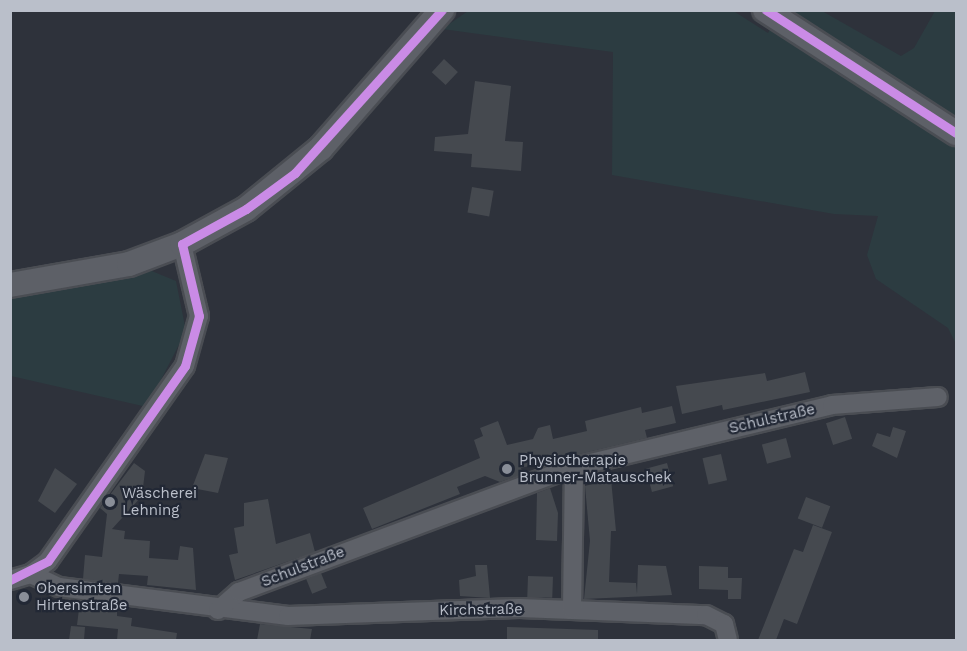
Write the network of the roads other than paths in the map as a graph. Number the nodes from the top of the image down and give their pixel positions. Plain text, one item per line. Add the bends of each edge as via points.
1 (441, 10) edge
2 (765, 10) edge
3 (957, 134) edge
4 (182, 244) junction
5 (10, 285) edge
6 (938, 397) dead end
7 (574, 467) junction
8 (32, 574) junction
9 (10, 580) edge
10 (218, 610) junction
11 (572, 610) junction
12 (729, 640) edge

1 - 4 main road via 350,118 295,172 246,209
2 - 3 main road
4 - 5 main road via 98,272
4 - 8 street via 199,300 193,350 60,545
6 - 7 street, Schulstraße via 832,405
7 - 10 street, Schulstraße via 239,592
7 - 11 street
8 - 9 street
8 - 10 street via 59,587
10 - 11 street, Kirchstraße via 321,617 468,609
11 - 12 street, Kirchstraße via 706,615 724,624

